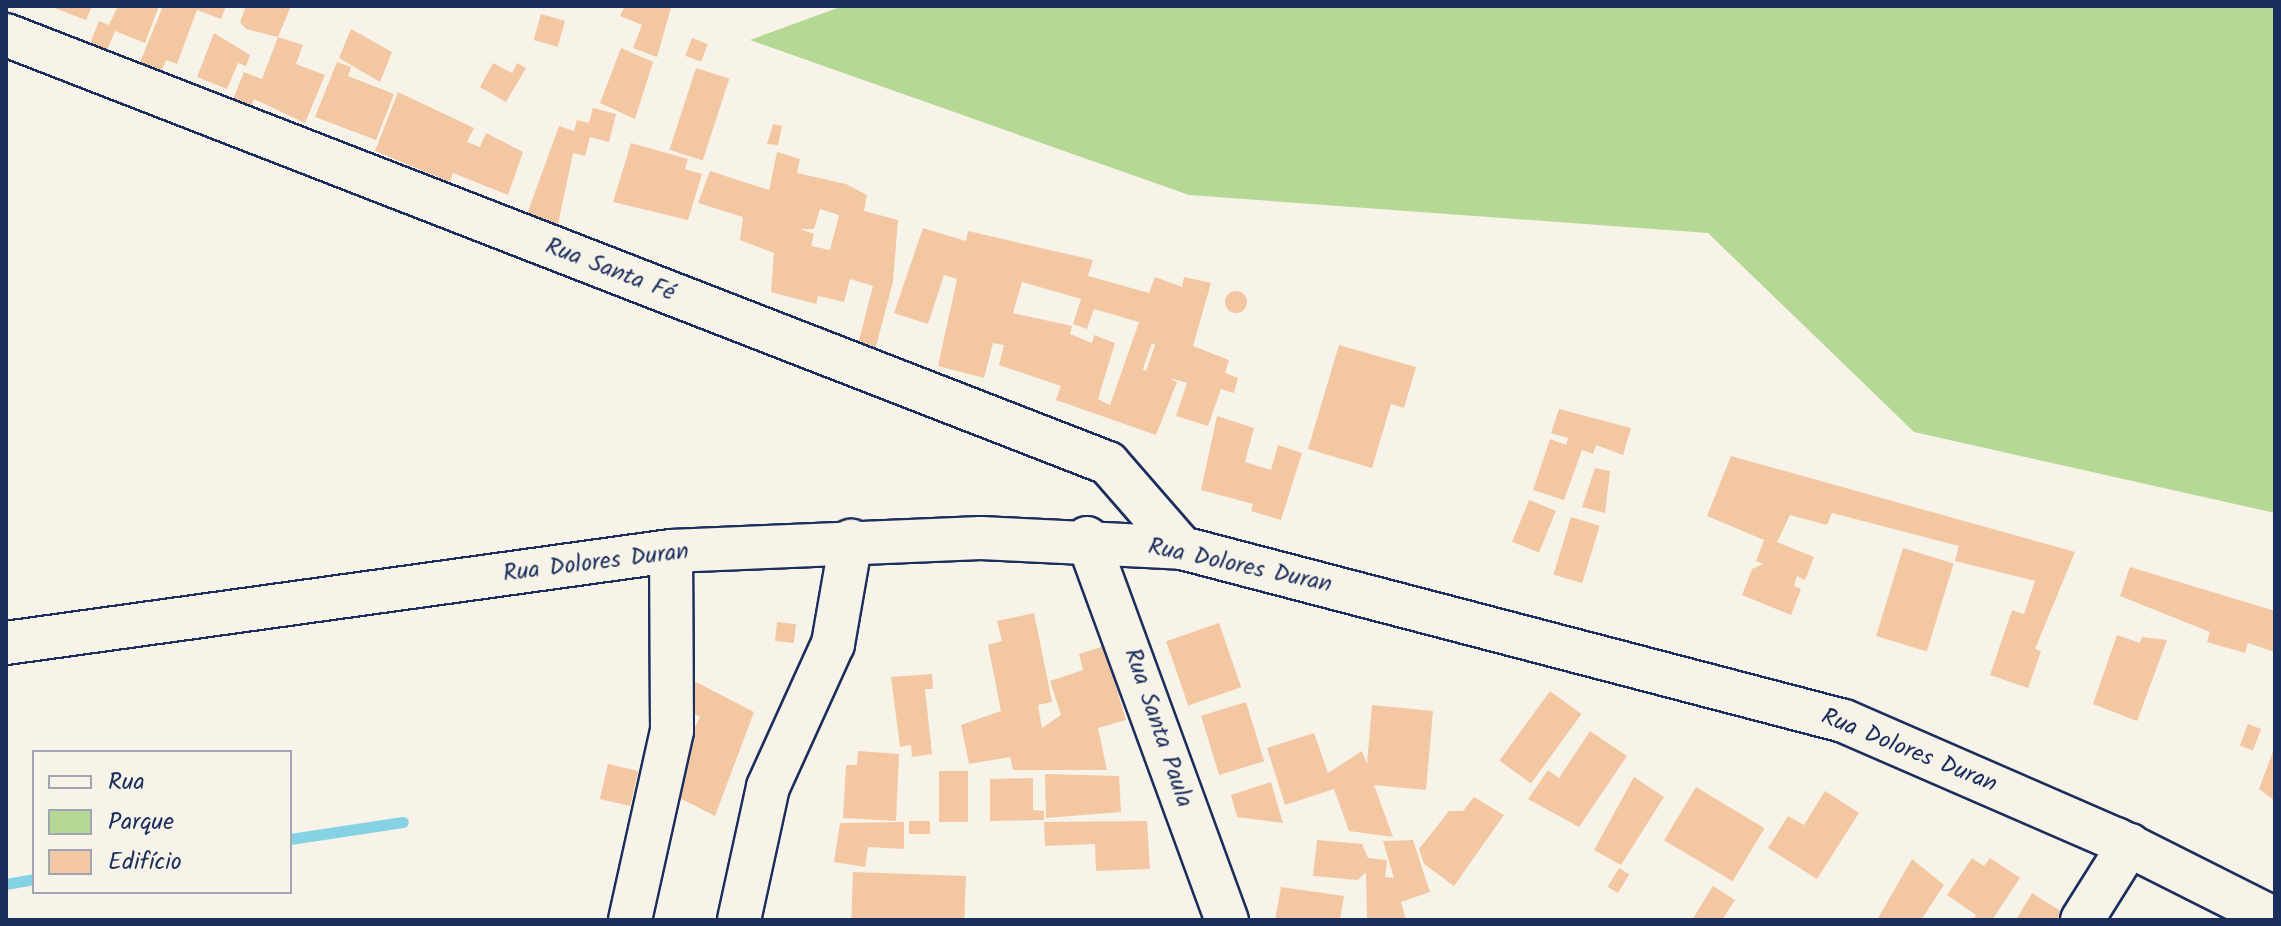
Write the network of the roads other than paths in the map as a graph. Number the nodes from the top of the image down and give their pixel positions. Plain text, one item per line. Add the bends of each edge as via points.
1 (6, 35) edge
2 (1087, 538) junction
3 (851, 541) junction
4 (1182, 548) junction
5 (671, 551) junction
6 (6, 643) edge
7 (2129, 845) junction
8 (2275, 919) edge
9 (630, 920) edge
10 (739, 920) edge
11 (1227, 920) edge
12 (2082, 920) edge

1 - 4 street, Rua Santa Fé via 1108,463
2 - 3 street, Rua Dolores Duran
2 - 4 street, Rua Dolores Duran
2 - 11 street, Rua Santa Paula
3 - 5 street, Rua Dolores Duran
3 - 10 street via 833,644 768,787
4 - 7 street, Rua Dolores Duran via 1844,721
5 - 6 street, Rua Dolores Duran
5 - 9 street via 672,731
7 - 8 street, Rua Dolores Duran
7 - 12 street

